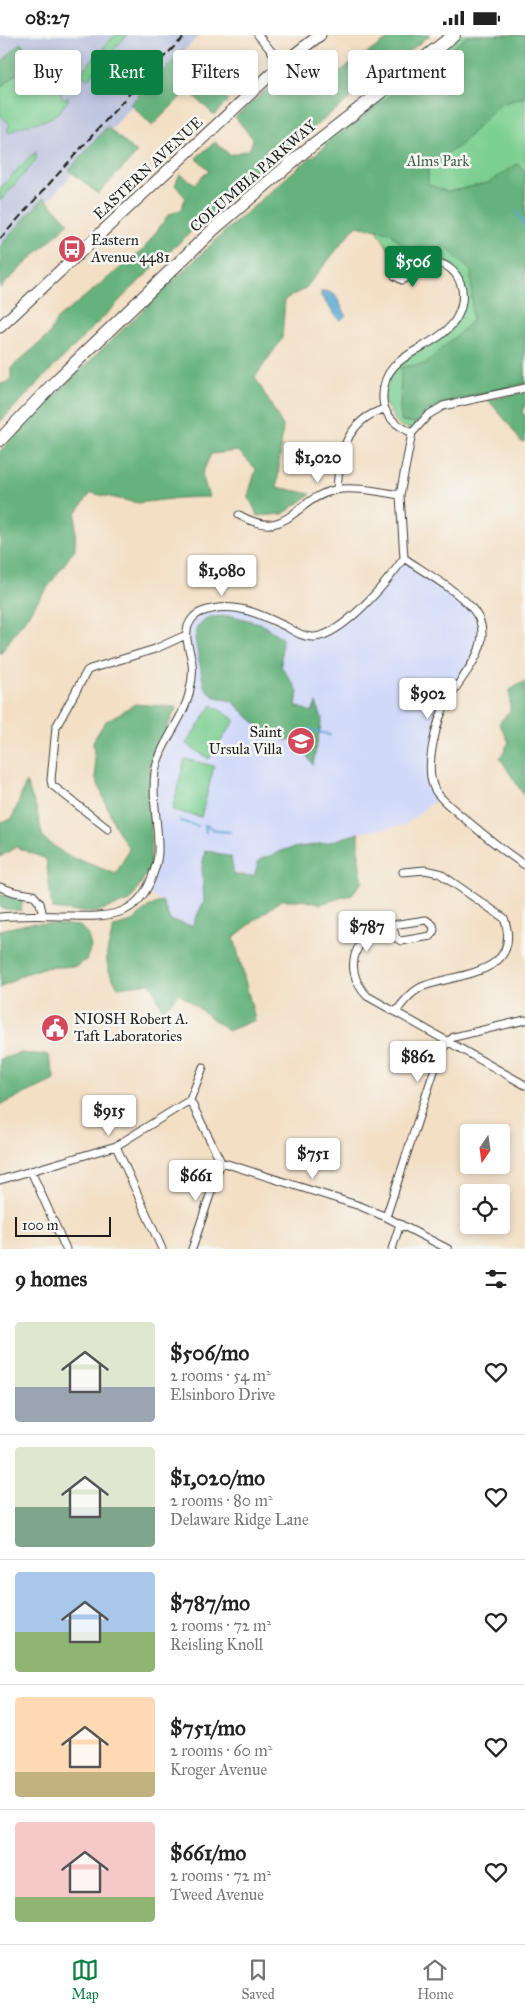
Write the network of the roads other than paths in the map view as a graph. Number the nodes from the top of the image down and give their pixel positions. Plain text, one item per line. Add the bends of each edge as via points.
1 (258, 35) edge
2 (320, 35) edge
3 (442, 35) edge
4 (454, 35) edge
5 (270, 50) edge
6 (300, 50) edge
7 (268, 77) edge
8 (412, 266) dead end
9 (0, 327) edge
10 (525, 388) edge
11 (384, 409) junction
12 (0, 428) edge
13 (412, 433) junction
14 (0, 440) edge
15 (337, 490) junction
16 (400, 495) junction
17 (239, 515) dead end
18 (404, 558) junction
19 (186, 635) junction
20 (108, 829) dead end
21 (525, 865) edge
22 (403, 872) dead end
23 (0, 887) edge
24 (43, 916) junction
25 (1, 917) edge
26 (392, 925) junction
27 (396, 1012) junction
28 (525, 1020) edge
29 (447, 1042) junction
30 (202, 1067) dead end
31 (525, 1085) edge
32 (190, 1100) junction
33 (116, 1146) junction
34 (221, 1162) junction
35 (31, 1171) junction
36 (0, 1181) edge
37 (386, 1217) junction
38 (400, 1224) junction
39 (66, 1249) edge
40 (162, 1249) edge
41 (192, 1249) edge
42 (392, 1249) edge
43 (448, 1249) edge

1 - 5 street
2 - 6 main road, EASTERN AVENUE
3 - 12 highway, COLUMBIA PARKWAY via 230,203
4 - 14 highway, COLUMBIA PARKWAY via 305,151 215,228 56,381
7 - 9 main road, EASTERN AVENUE
8 - 11 street via 424,261 437,262 454,271 461,283 462,304 449,329 408,354 392,369 383,389
10 - 13 street via 443,406 428,415
11 - 13 street via 398,425
11 - 15 street via 362,419 349,435
13 - 16 street
15 - 16 street
15 - 17 street via 314,498 278,523 254,523
16 - 18 street
18 - 19 street via 364,606 326,634 315,637 301,635 258,614 226,607 200,612 189,624
18 - 21 street via 468,602 481,625 478,652 448,699 436,733 430,763 435,790 486,837
19 - 20 street via 155,649 87,671 56,727 52,785
19 - 24 street via 192,678 183,713 162,749 156,772 158,851 146,892 117,914 102,917
22 - 27 street via 425,870 439,873 504,918 508,933 505,948 493,965 422,986
23 - 24 street via 33,895 40,903
24 - 25 street
26 - 26 street via 396,938 401,941 428,937 434,930 432,923 426,920
26 - 27 street via 379,928 360,942 354,969 367,996
27 - 29 street
28 - 29 street via 454,1037
29 - 31 street
29 - 37 street via 437,1062
30 - 32 street
32 - 33 street
32 - 34 street
33 - 35 street
33 - 40 street
34 - 37 street
34 - 41 street
35 - 36 street
35 - 39 street
37 - 38 street
38 - 42 street
38 - 43 street

